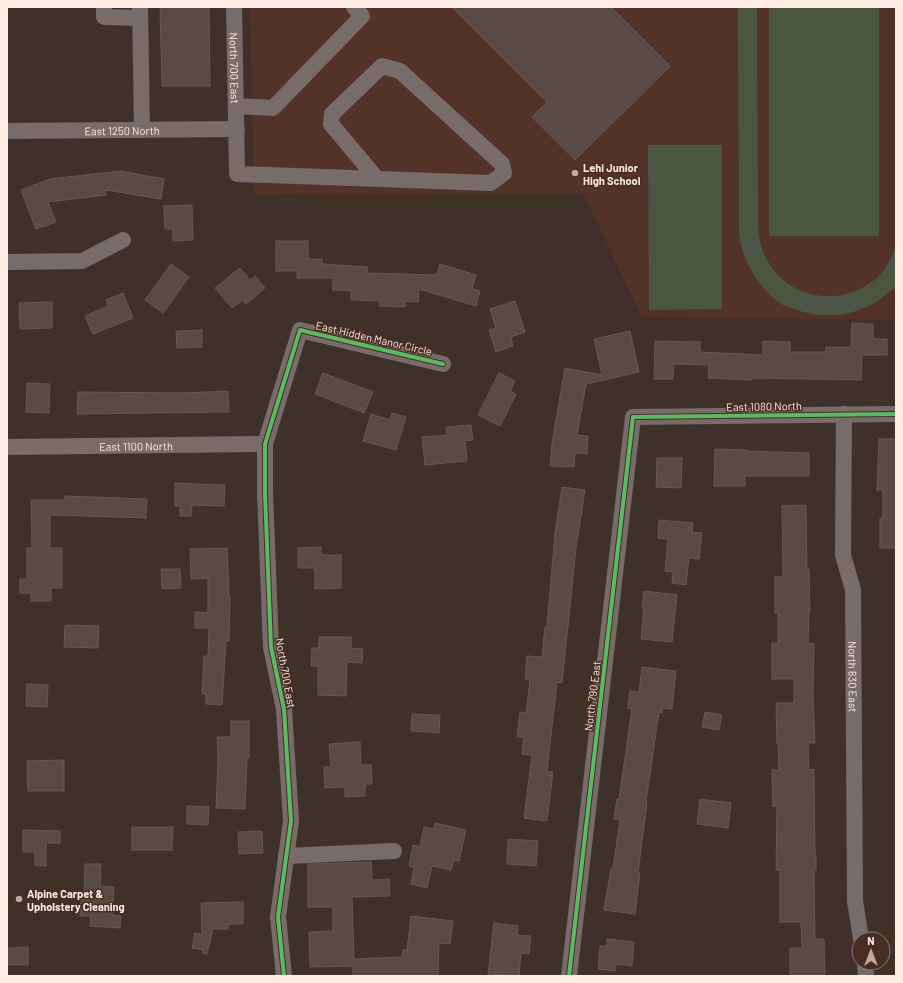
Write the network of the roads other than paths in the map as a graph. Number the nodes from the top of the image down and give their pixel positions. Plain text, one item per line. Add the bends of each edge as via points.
1 (104, 7) edge
2 (234, 7) edge
3 (354, 7) edge
4 (140, 12) edge
5 (236, 106) junction
6 (237, 129) junction
7 (142, 130) junction
8 (7, 131) edge
9 (377, 179) junction
10 (123, 240) dead end
11 (7, 262) edge
12 (300, 330) joint
13 (443, 364) dead end
14 (844, 414) junction
15 (896, 414) edge
16 (633, 417) joint
17 (265, 444) junction
18 (7, 446) edge
19 (394, 851) dead end
20 (286, 856) junction
21 (861, 931) edge
22 (284, 976) edge
23 (569, 976) edge

1 - 4 street via 104,17
2 - 5 street, North 700 East
3 - 5 street via 362,16 273,108
4 - 7 street
5 - 6 street, North 700 East
6 - 7 street, East 1250 North
6 - 9 street, North 700 East via 237,174
7 - 8 street, East 1250 North
9 - 9 street via 331,124 332,114 382,66 400,71 502,164 504,173 491,183
10 - 11 street via 82,261
12 - 13 street, East Hidden Manor Circle
12 - 17 street, North 700 East
14 - 15 street, East 1080 North
14 - 16 street, East 1080 North
14 - 21 street, North 830 East via 843,555 853,590 855,901
16 - 23 street, North 790 East
17 - 18 street, East 1100 North
17 - 20 street, North 700 East via 271,647 284,709 289,773 291,821
19 - 20 street
20 - 22 street, North 700 East via 278,917

